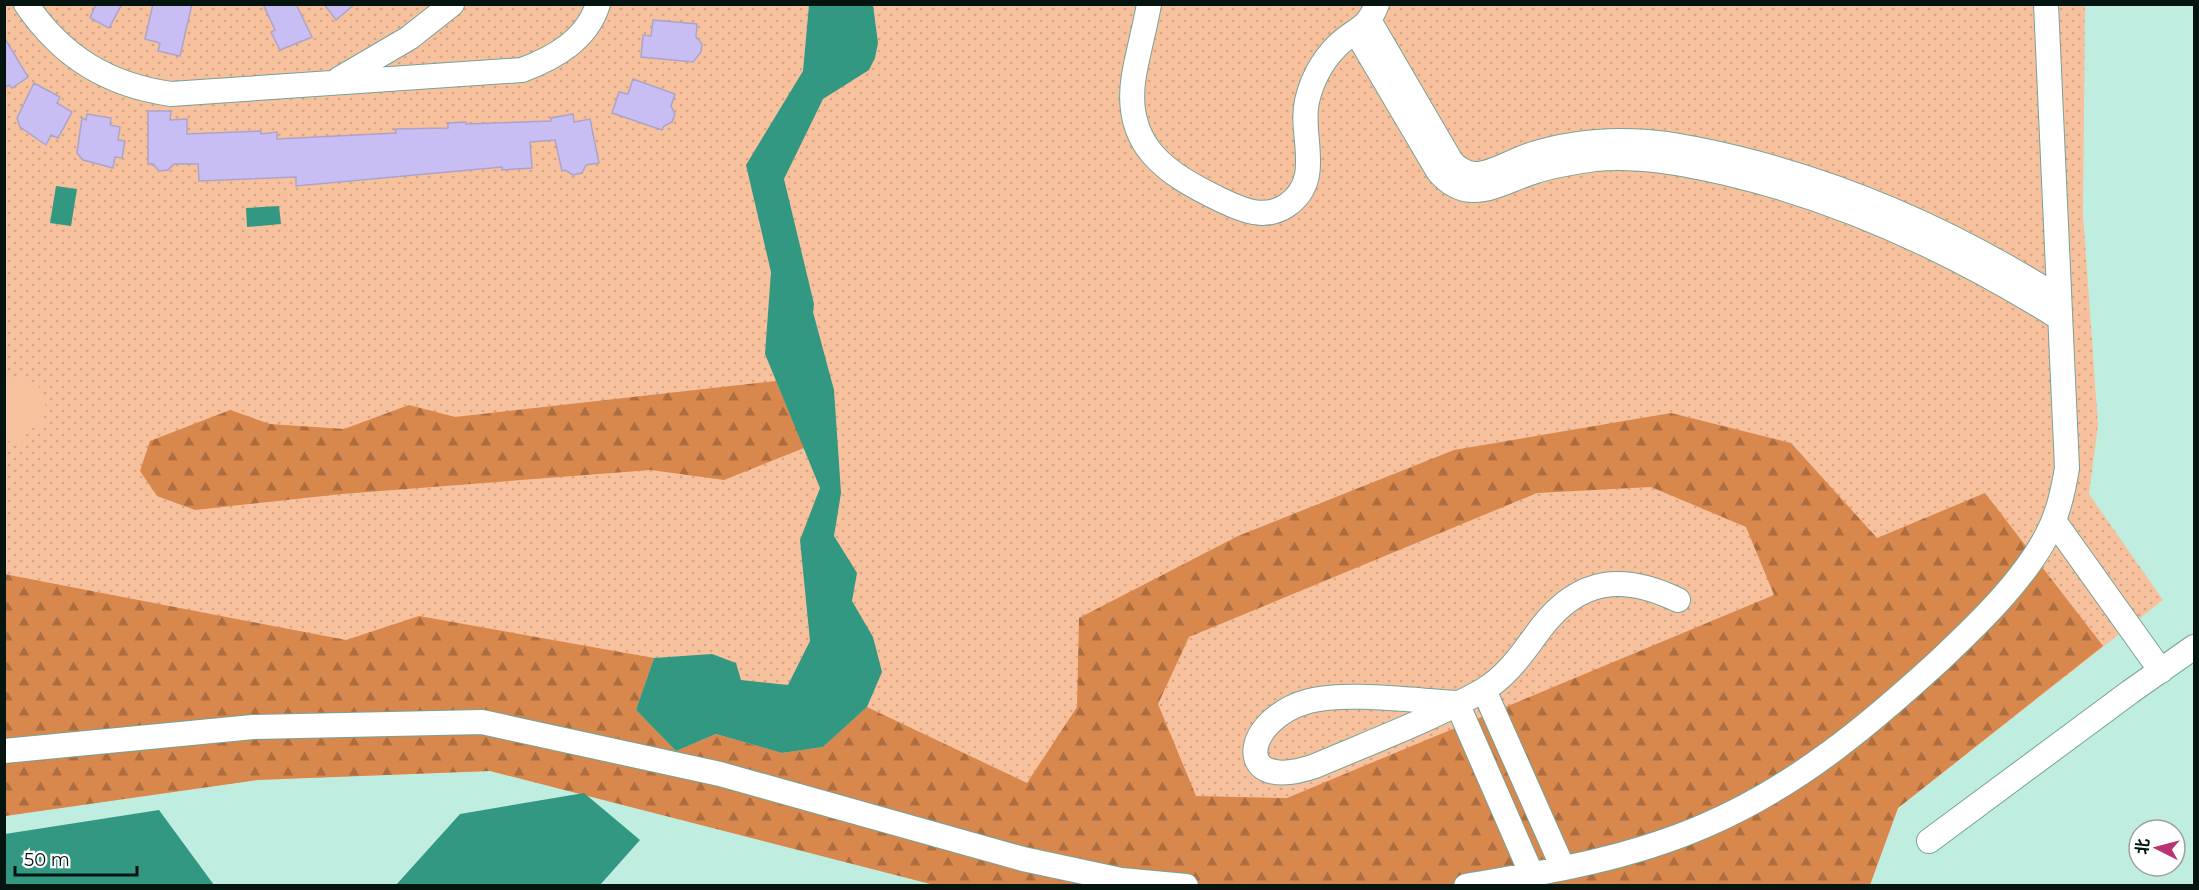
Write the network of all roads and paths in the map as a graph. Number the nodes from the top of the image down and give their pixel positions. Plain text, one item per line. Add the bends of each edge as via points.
1 (26, 4) edge
2 (452, 4) edge
3 (598, 4) edge
4 (1149, 4) edge
5 (2046, 4) edge
6 (1368, 19) edge
7 (329, 84) junction
8 (2058, 307) junction
9 (2054, 521) junction
10 (1678, 600) dead end
11 (2194, 647) edge
12 (2161, 671) junction
13 (1484, 690) junction
14 (1457, 703) junction
15 (4, 751) edge
16 (1929, 841) dead end
17 (1563, 868) junction
18 (1532, 875) junction
19 (1120, 883) edge
20 (1151, 884) edge
21 (1186, 885) edge
22 (1466, 885) edge

1 - 7 street via 64,50 105,76 142,90 171,94
2 - 7 street via 383,55
3 - 7 street via 577,39 552,59 522,70
4 - 6 street via 1132,92 1135,118 1144,143 1161,165 1182,181 1253,213 1286,206 1298,193 1310,164 1306,104 1312,82 1330,53
5 - 8 street
6 - 8 street via 1438,171 1461,189 1482,190 1535,171 1601,159 1646,159 1709,169 1800,193 1906,234
8 - 9 street via 2067,468
9 - 12 street
9 - 17 street via 2036,553 1977,626 1869,725 1830,755 1781,787 1703,827 1657,844
10 - 13 street via 1637,583 1594,587 1559,607 1506,672
11 - 12 street
12 - 16 street
13 - 14 street
13 - 17 street
14 - 14 street via 1300,772 1268,771 1254,753 1256,742 1272,722 1309,701 1338,698
14 - 18 street
15 - 19 street via 253,727 482,722 720,774
17 - 18 street
18 - 22 street
19 - 20 street
20 - 21 street

